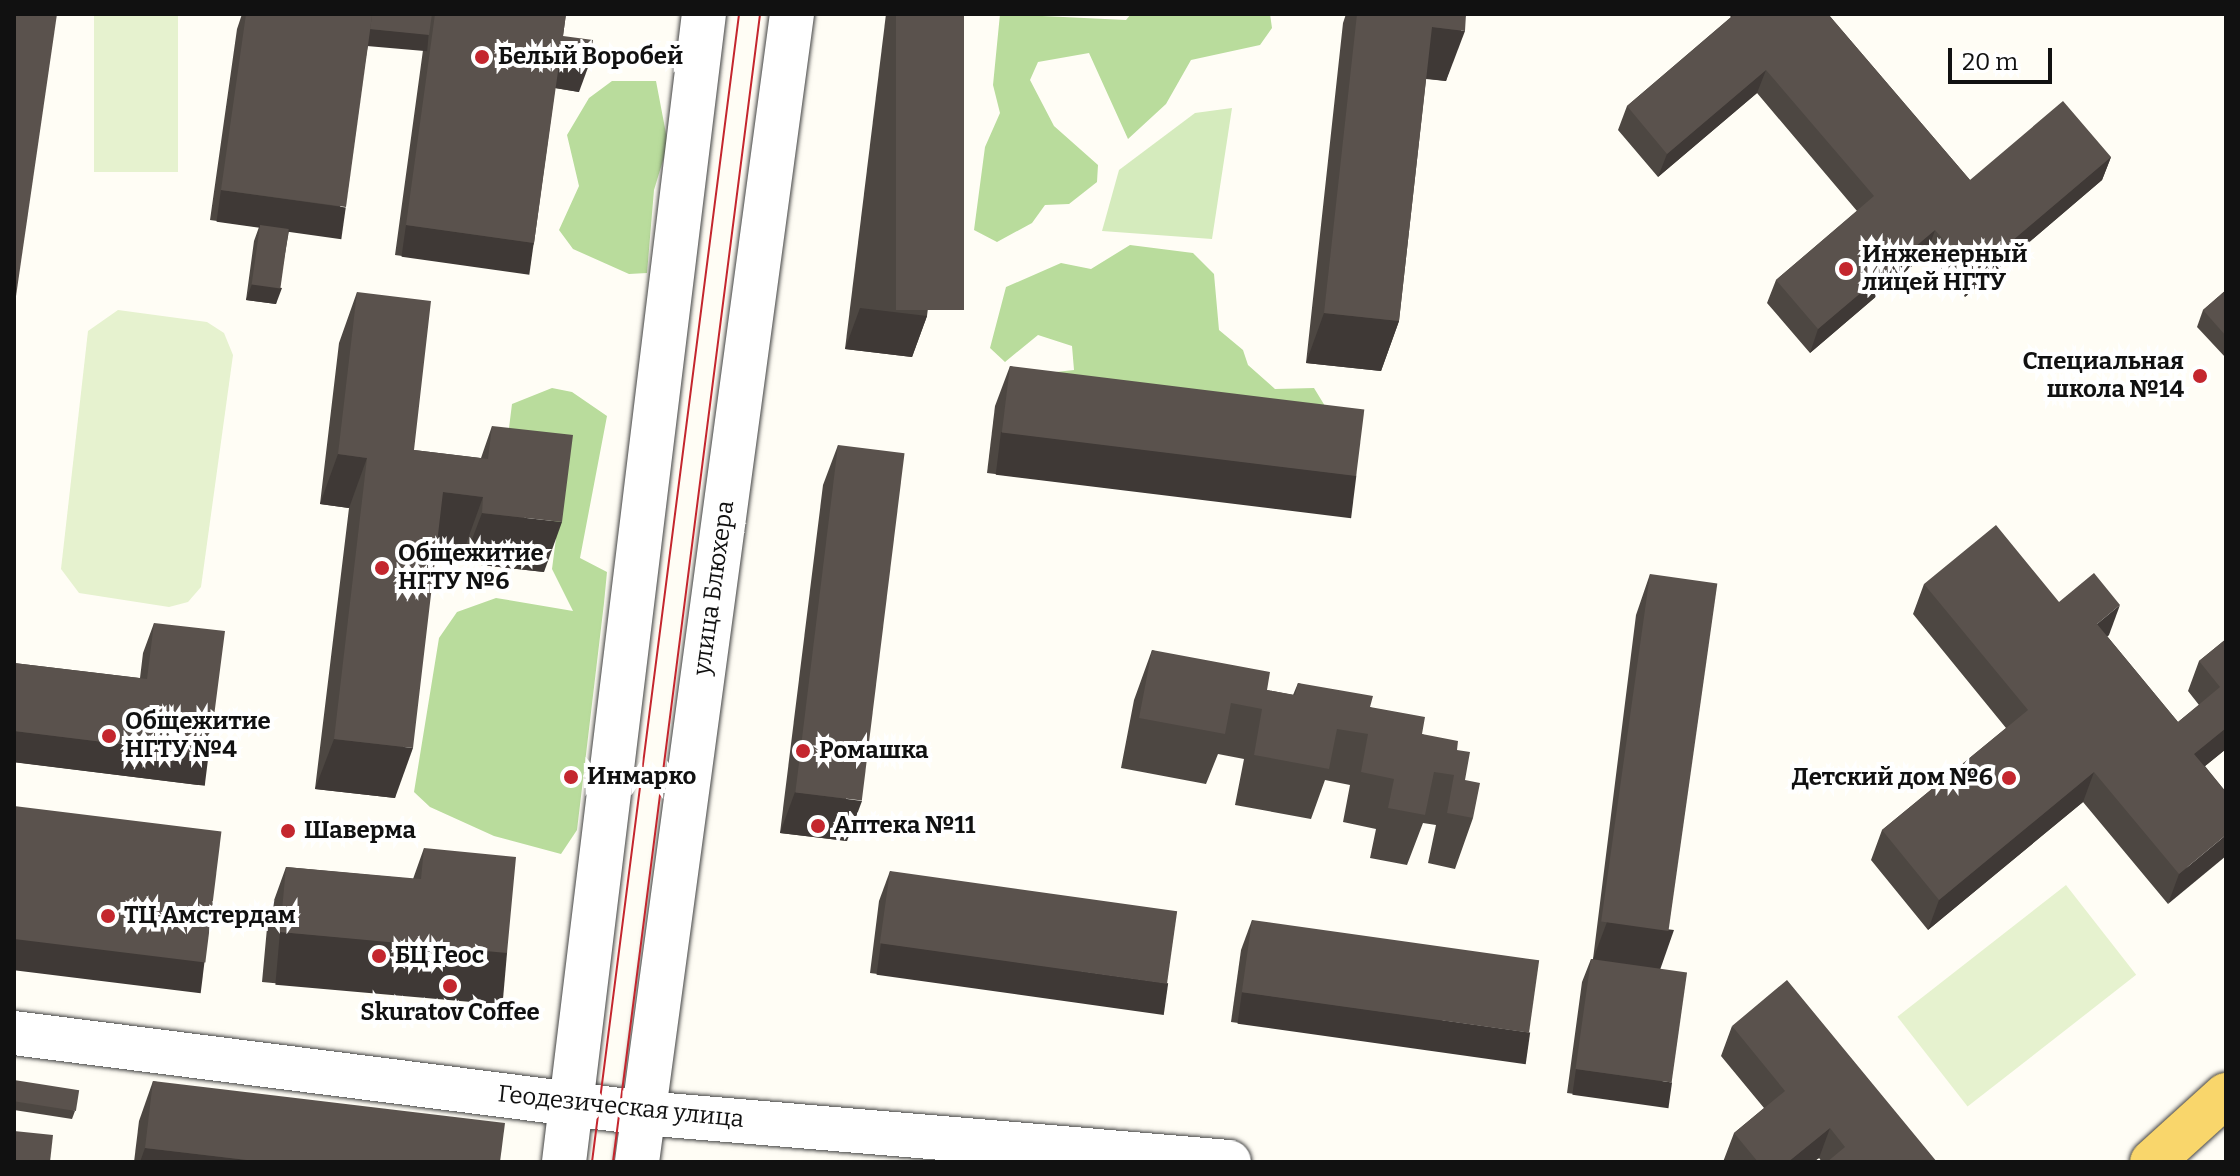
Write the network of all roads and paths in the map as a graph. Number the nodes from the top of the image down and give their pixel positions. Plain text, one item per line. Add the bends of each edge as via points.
1 (704, 14) edge
2 (792, 14) edge
3 (14, 1033) edge
4 (2226, 1095) edge
5 (571, 1104) junction
6 (643, 1113) junction
7 (564, 1162) edge
8 (637, 1162) edge
9 (1229, 1162) edge
10 (2152, 1162) edge

1 - 5 street
2 - 6 street, улица Блюхера
3 - 5 street, Геодезическая улица
4 - 10 main road
5 - 6 street, Геодезическая улица
5 - 7 street
6 - 8 street, улица Блюхера
6 - 9 street, Геодезическая улица

